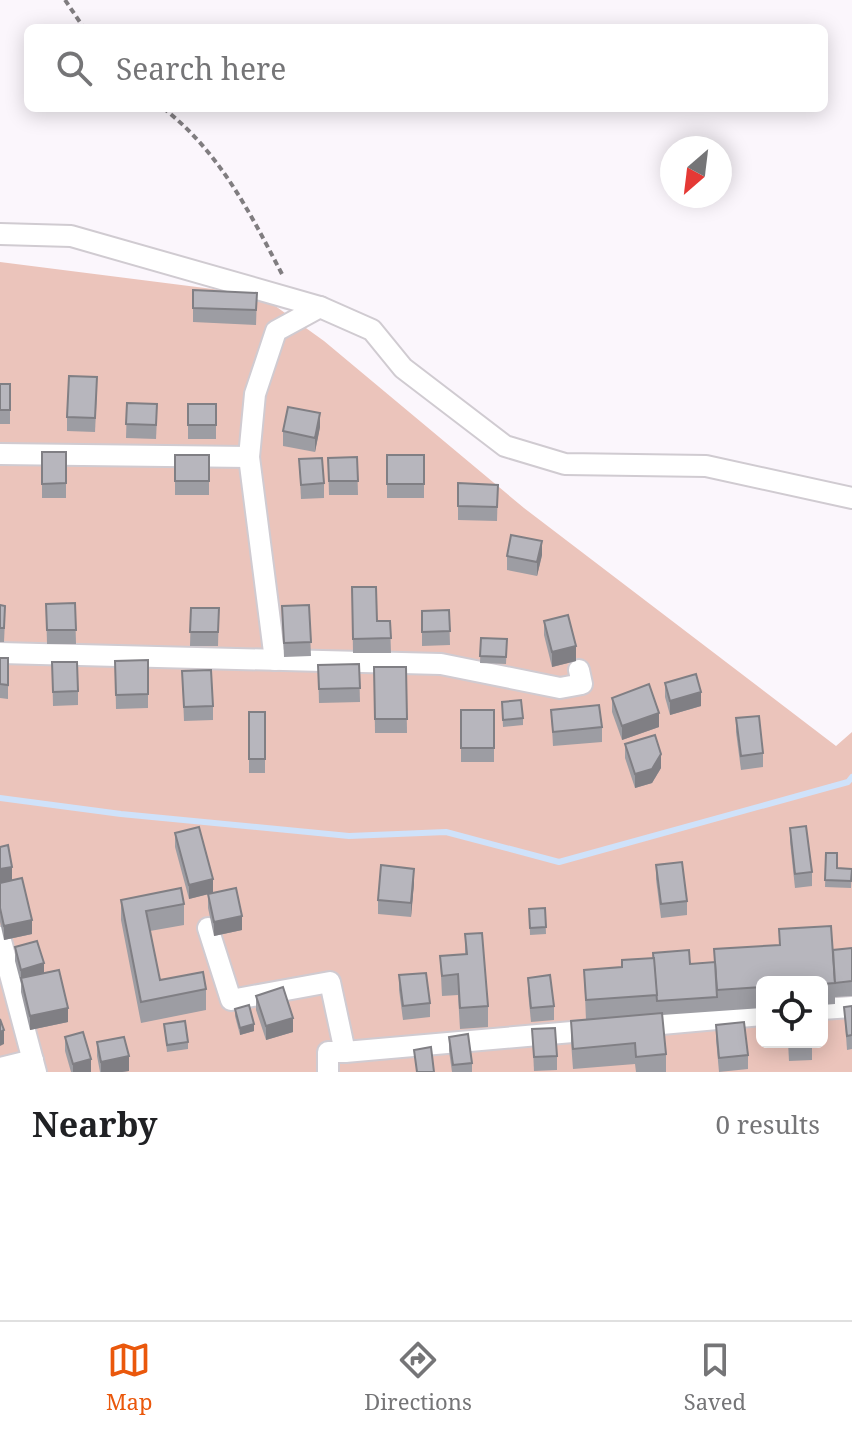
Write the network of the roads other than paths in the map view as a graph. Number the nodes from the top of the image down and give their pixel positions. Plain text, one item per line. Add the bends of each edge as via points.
1 (0, 234) edge
2 (320, 307) junction
3 (0, 454) edge
4 (249, 457) junction
5 (852, 498) edge
6 (0, 653) edge
7 (275, 660) junction
8 (579, 670) dead end
9 (208, 928) dead end
10 (0, 937) edge
11 (852, 1007) edge
12 (828, 1009) edge
13 (756, 1016) edge
14 (355, 1051) junction
15 (35, 1066) edge
16 (0, 1068) edge
17 (328, 1072) edge
18 (364, 1072) edge

1 - 2 street via 71,236
2 - 4 street via 276,331 255,394
2 - 5 street via 372,330 403,368 505,446 565,464 706,466
3 - 4 street
4 - 7 street
6 - 7 street
7 - 8 street via 441,664 560,688 582,684
9 - 14 street via 231,1000 330,982
10 - 15 street
11 - 12 street
13 - 14 street
14 - 17 street via 328,1052
14 - 18 street
15 - 16 street

